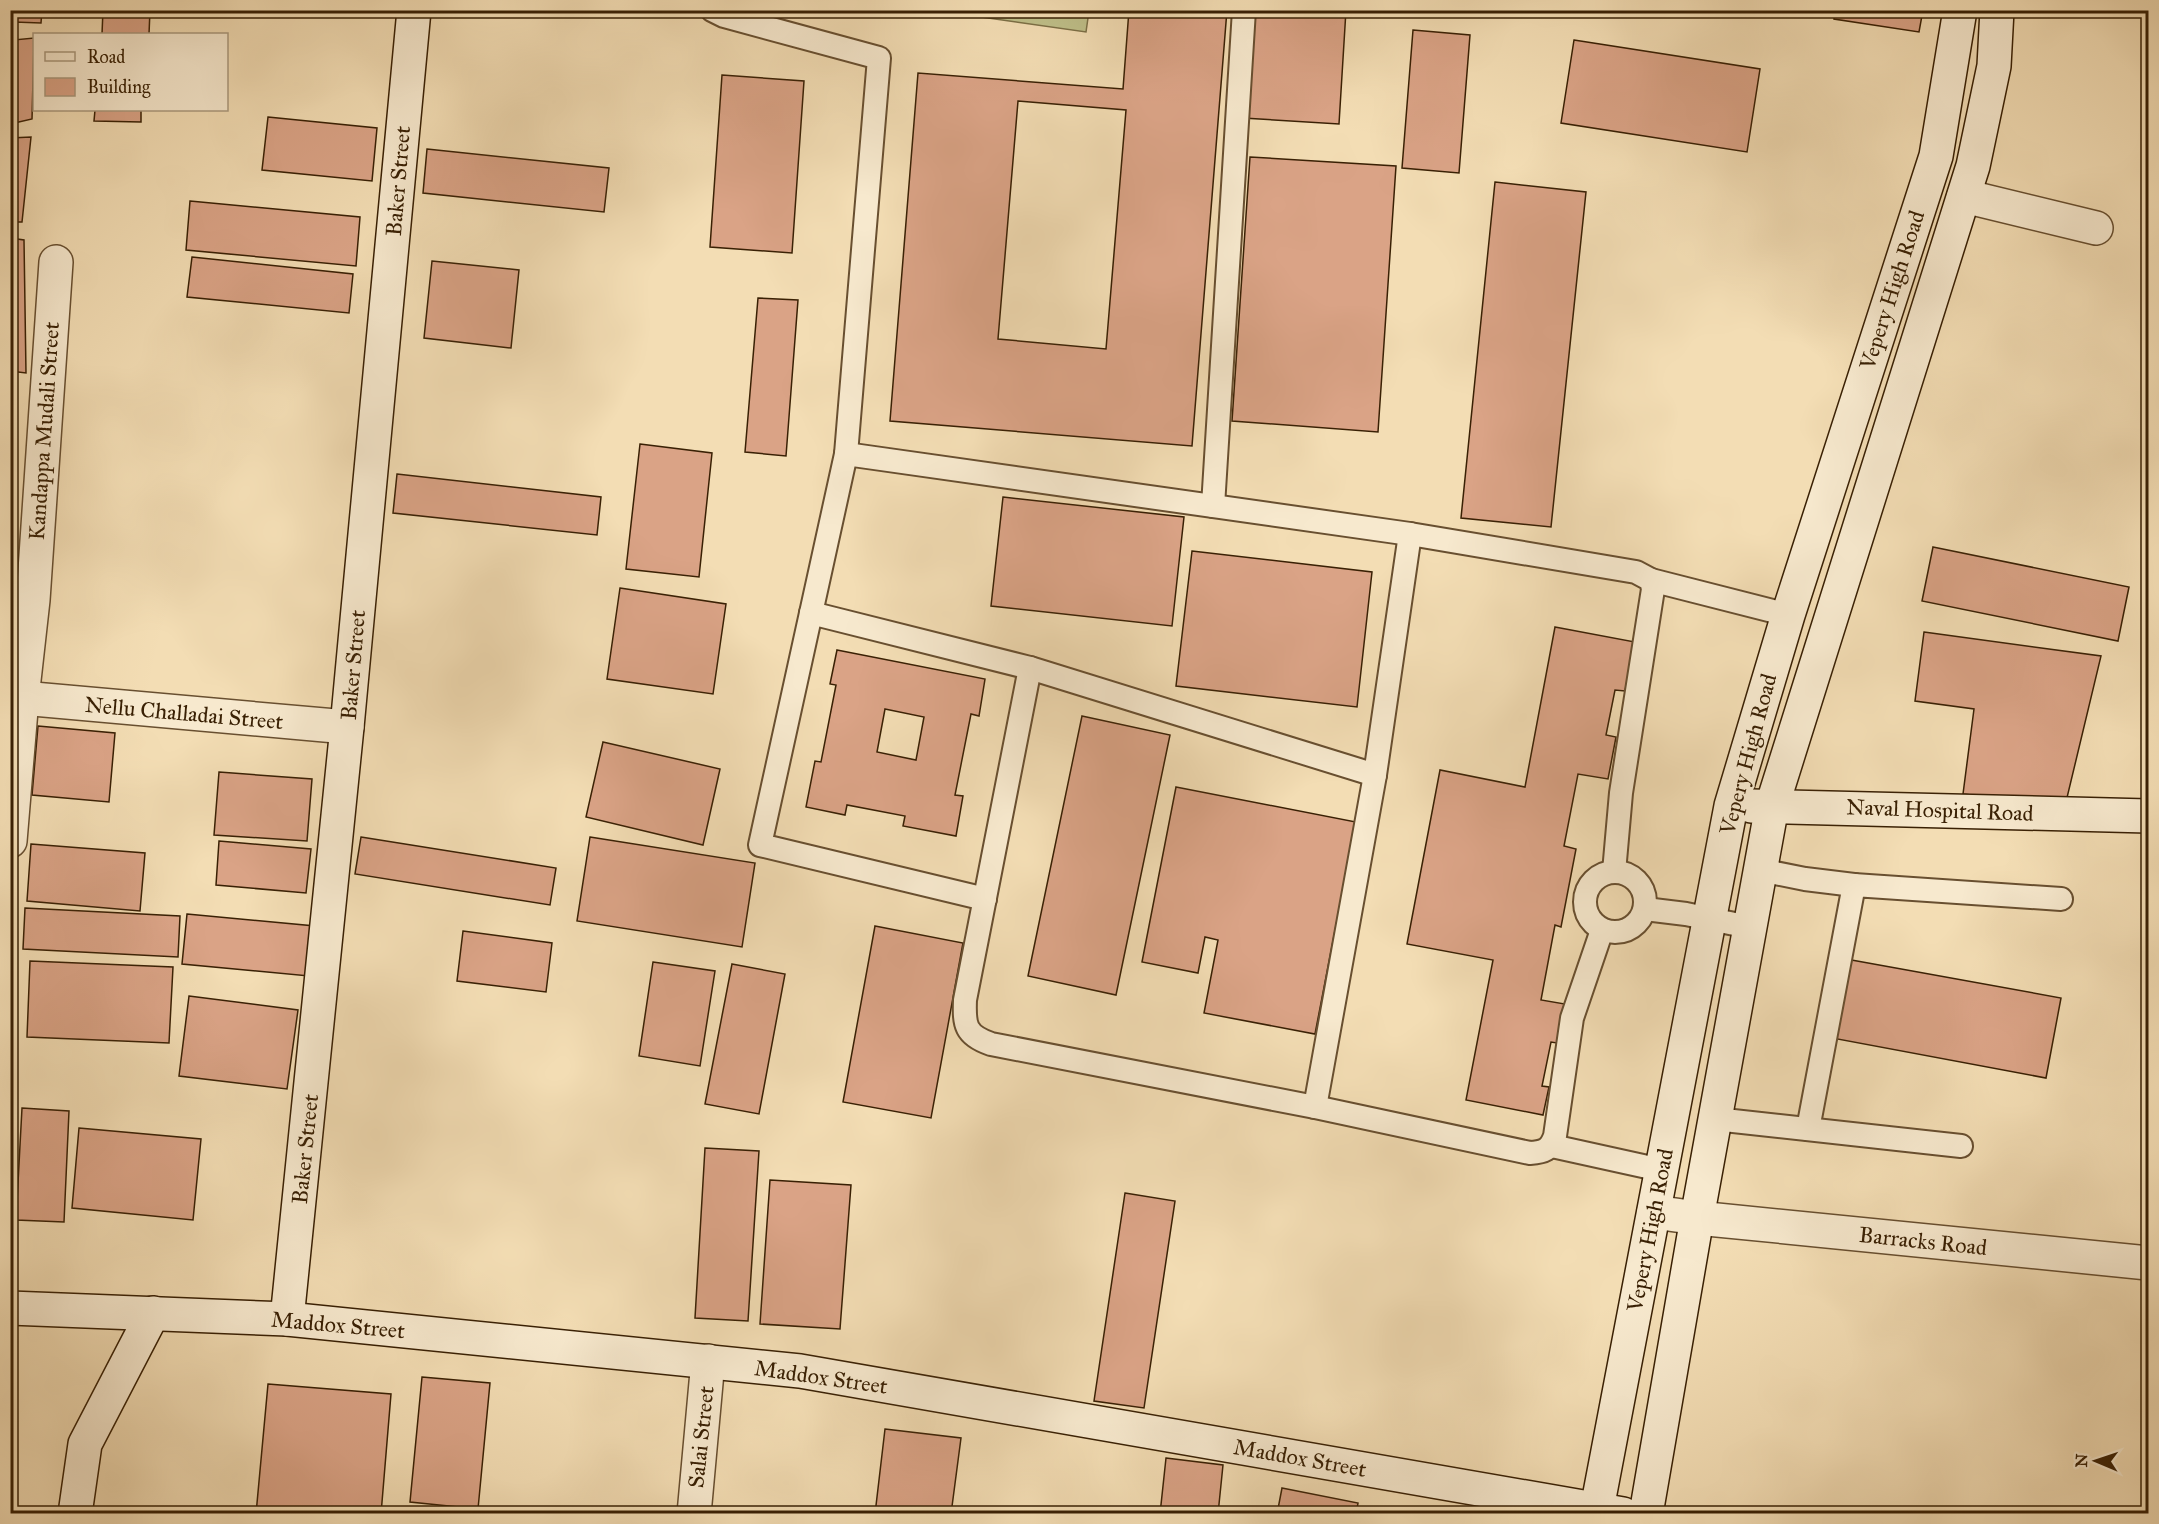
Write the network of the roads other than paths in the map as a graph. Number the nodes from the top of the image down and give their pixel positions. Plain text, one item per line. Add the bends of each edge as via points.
1 (414, 10) edge
2 (711, 10) edge
3 (1244, 10) edge
4 (1960, 10) edge
5 (1997, 10) edge
6 (1964, 196) junction
7 (2096, 228) dead end
8 (56, 262) dead end
9 (846, 454) junction
10 (1213, 506) junction
11 (1410, 534) junction
12 (1652, 580) junction
13 (22, 599) edge
14 (811, 613) junction
15 (1788, 615) junction
16 (1030, 668) junction
17 (22, 698) junction
18 (347, 728) junction
19 (1375, 775) junction
20 (1731, 806) junction
21 (1772, 806) junction
22 (2148, 816) edge
23 (10, 841) edge
24 (1760, 870) junction
25 (1614, 872) junction
26 (1854, 885) junction
27 (985, 898) junction
28 (2061, 899) dead end
29 (1645, 909) junction
30 (1709, 918) junction
31 (1749, 927) junction
32 (1602, 930) junction
33 (1316, 1107) junction
34 (1714, 1119) junction
35 (1808, 1129) junction
36 (1552, 1146) junction
37 (1961, 1146) dead end
38 (1661, 1170) junction
39 (1654, 1212) junction
40 (1697, 1218) junction
41 (2148, 1263) edge
42 (10, 1308) edge
43 (153, 1313) junction
44 (287, 1319) junction
45 (708, 1361) junction
46 (1605, 1512) edge
47 (75, 1514) edge
48 (694, 1514) edge
49 (1646, 1514) edge

1 - 18 street, Baker Street
2 - 9 lane via 879,58
3 - 10 lane
4 - 15 street, Vepery High Road via 1936,156
5 - 6 street, Vepery High Road via 1994,66
6 - 7 street
6 - 21 street, Vepery High Road
8 - 13 street, Kandappa Mudali Street
9 - 10 lane
9 - 14 lane
10 - 11 lane
11 - 12 lane via 1636,572
11 - 19 lane
12 - 15 lane
12 - 25 lane via 1621,793
13 - 17 street, Kandappa Mudali Street
14 - 16 lane
14 - 27 lane via 760,845
15 - 20 street, Vepery High Road
16 - 19 lane
16 - 27 lane
17 - 18 street, Nellu Challadai Street
17 - 23 street, Kandappa Mudali Street
18 - 44 street, Baker Street
19 - 33 lane
20 - 21 street, Naval Hospital Road
20 - 30 street, Vepery High Road
21 - 22 street, Naval Hospital Road
21 - 24 street, Vepery High Road
24 - 26 lane
24 - 31 street, Vepery High Road
25 - 29 lane via 1624,873 1639,883
25 - 32 lane via 1596,879 1585,896 1588,916
26 - 28 lane
26 - 35 lane
27 - 33 lane via 965,1000 968,1030 976,1038
29 - 30 lane
29 - 32 lane via 1642,918 1629,930
30 - 31 lane
30 - 38 street, Vepery High Road
31 - 34 street, Vepery High Road
32 - 36 lane via 1572,1018
33 - 36 lane via 1530,1153
34 - 35 lane
34 - 40 street, Vepery High Road
35 - 37 lane
36 - 38 lane
38 - 39 street, Vepery High Road
39 - 40 street, Barracks Road
39 - 46 street, Vepery High Road
40 - 41 street, Barracks Road
40 - 49 street, Vepery High Road
42 - 43 street, Maddox Street
43 - 44 street, Maddox Street
43 - 47 street via 85,1444
44 - 45 street, Maddox Street
45 - 46 street, Maddox Street via 800,1371
45 - 48 street, Salai Street

